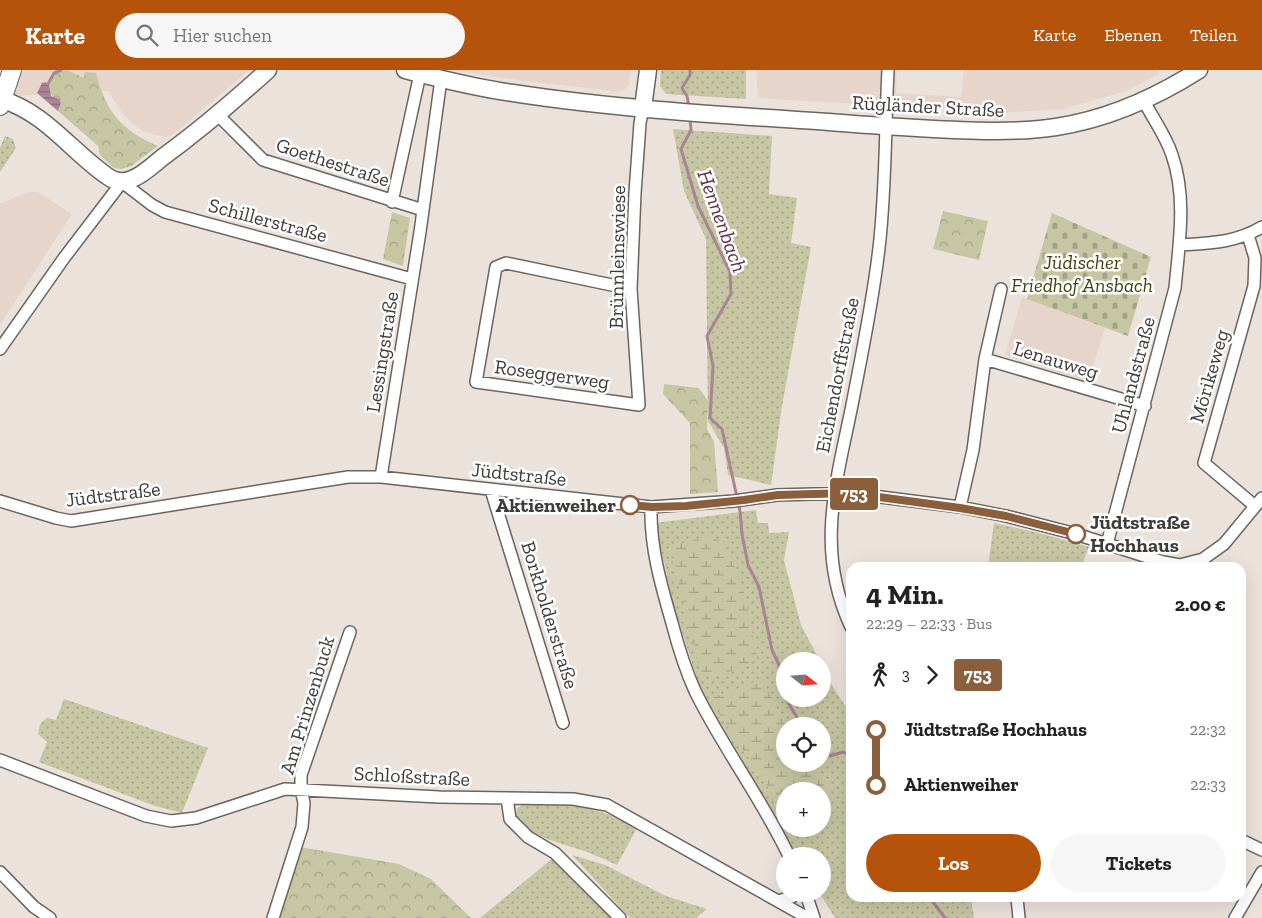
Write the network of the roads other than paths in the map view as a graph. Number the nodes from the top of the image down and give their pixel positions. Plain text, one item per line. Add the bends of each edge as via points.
1 (12, 70) edge
2 (268, 70) edge
3 (648, 70) edge
4 (888, 70) edge
5 (1199, 70) edge
6 (413, 72) edge
7 (441, 79) junction
8 (1144, 100) junction
9 (1, 102) edge
10 (643, 108) junction
11 (218, 115) junction
12 (886, 126) junction
13 (122, 182) junction
14 (392, 202) junction
15 (423, 210) junction
16 (1262, 226) edge
17 (1248, 235) junction
18 (1179, 245) junction
19 (412, 278) junction
20 (631, 289) junction
21 (1001, 290) dead end
22 (0, 349) edge
23 (985, 358) junction
24 (639, 406) joint
25 (1144, 406) junction
26 (381, 477) junction
27 (491, 490) junction
28 (834, 493) junction
29 (0, 501) edge
30 (1258, 502) edge
31 (652, 507) junction
32 (960, 508) junction
33 (1106, 544) junction
34 (1163, 562) edge
35 (1196, 562) edge
36 (846, 616) edge
37 (350, 632) dead end
38 (563, 723) dead end
39 (0, 760) edge
40 (301, 789) junction
41 (506, 798) junction
42 (1246, 842) edge
43 (784, 847) edge
44 (1262, 850) edge
45 (0, 872) edge
46 (1262, 872) edge
47 (776, 900) edge
48 (1246, 901) edge
49 (780, 902) edge
50 (809, 902) edge
51 (1017, 902) edge
52 (1245, 902) edge
53 (35, 912) edge
54 (1237, 917) edge
55 (50, 918) edge
56 (273, 918) edge
57 (620, 918) edge
58 (808, 918) edge
59 (814, 918) edge
60 (1019, 918) edge

1 - 9 main road
2 - 11 main road
3 - 10 main road
4 - 12 street, Eichendorffstraße
5 - 8 main road, Rügländer Straße
6 - 7 main road, Rügländer Straße
6 - 14 street
7 - 10 main road, Rügländer Straße via 512,93
7 - 15 street, Lessingstraße
8 - 12 main road, Rügländer Straße via 1101,118 1057,127 1012,131
8 - 18 street, Uhlandstraße via 1172,155 1179,188
9 - 13 main road via 26,109 108,177
10 - 12 main road, Rügländer Straße
10 - 20 street, Brünnleinswiese
11 - 13 main road via 134,179
11 - 14 street, Goethestraße via 263,160
12 - 28 street, Eichendorffstraße via 879,248
13 - 19 street, Schillerstraße via 165,212
13 - 22 street
14 - 15 street, Goethestraße
15 - 19 street, Lessingstraße
16 - 17 street
17 - 18 street via 1212,243
17 - 30 street, Mörikeweg via 1255,258 1254,286 1204,463
18 - 25 street, Uhlandstraße via 1175,288
19 - 26 street, Lessingstraße
20 - 24 street, Brünnleinswiese
20 - 24 street, Roseggerweg via 506,263 496,267 476,382
21 - 23 street, Lenauweg
23 - 25 street, Lenauweg
23 - 32 street, Lenauweg via 973,450
25 - 33 street, Uhlandstraße
26 - 27 street, Jüdtstraße
26 - 29 street, Jüdtstraße via 348,478 71,521
27 - 31 street, Jüdtstraße
27 - 38 street, Borkholderstraße
28 - 31 street, Jüdtstraße
28 - 32 street, Jüdtstraße
28 - 36 street, Eichendorffstraße via 831,558
30 - 35 street via 1224,544
31 - 43 street via 651,529 656,559 682,660 699,698
32 - 33 street, Jüdtstraße via 1006,516
33 - 34 street, Jüdtstraße
37 - 40 street, Am Prinzenbuck via 302,775
39 - 40 street, Schloßstraße via 146,816 171,821 196,818 285,789
40 - 41 street, Schloßstraße
40 - 56 street, Am Prinzenbuck via 304,803 302,827
41 - 47 street, Schloßstraße via 573,799 607,805
41 - 57 street via 510,819 528,837 556,853
42 - 44 street
45 - 53 street
46 - 48 street
49 - 58 street, Schloßstraße
50 - 59 street
51 - 60 street
52 - 54 street
53 - 55 street

